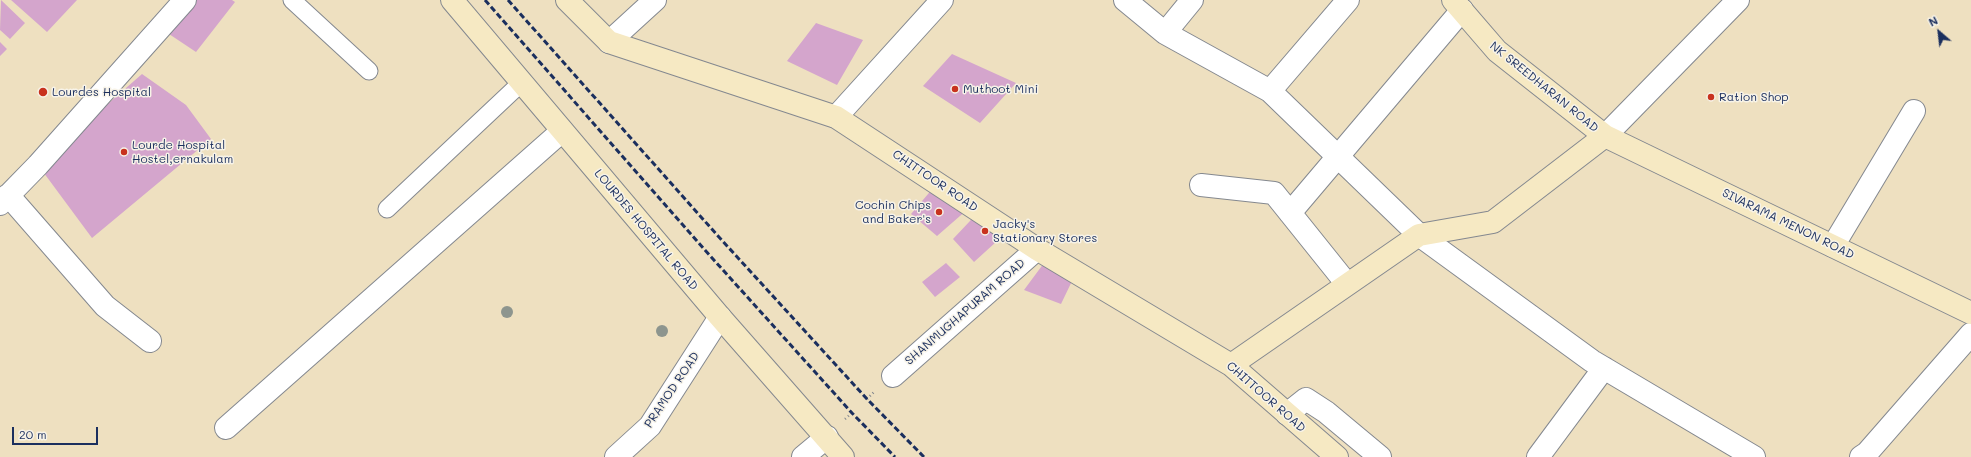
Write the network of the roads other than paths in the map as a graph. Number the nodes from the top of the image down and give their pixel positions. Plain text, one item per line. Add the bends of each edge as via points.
1 (185, 0) edge
2 (292, 0) edge
3 (452, 0) edge
4 (566, 0) edge
5 (656, 0) edge
6 (942, 0) edge
7 (1125, 0) edge
8 (1192, 0) edge
9 (1348, 0) edge
10 (1738, 0) edge
11 (1457, 5) edge
12 (1165, 33) junction
13 (609, 42) junction
14 (369, 71) dead end
15 (521, 83) junction
16 (1270, 91) junction
17 (1914, 111) dead end
18 (836, 117) junction
19 (562, 131) junction
20 (1605, 136) junction
21 (1338, 156) junction
22 (1202, 185) dead end
23 (4, 199) edge
24 (387, 209) dead end
25 (1290, 213) junction
26 (1420, 235) junction
27 (1833, 246) junction
28 (1037, 249) junction
29 (1347, 284) junction
30 (1971, 312) edge
31 (720, 317) junction
32 (1971, 334) edge
33 (150, 341) dead end
34 (1231, 365) junction
35 (1604, 368) junction
36 (893, 376) dead end
37 (1292, 419) junction
38 (226, 428) dead end
39 (826, 437) junction
40 (616, 457) edge
41 (803, 457) edge
42 (843, 457) edge
43 (1337, 457) edge
44 (1380, 457) edge
45 (1538, 457) edge
46 (1754, 457) edge
47 (1861, 457) edge

1 - 23 street via 38,165
2 - 14 lane
3 - 15 street, LOURDES HOSPITAL ROAD
4 - 13 street, CHITTOOR ROAD
5 - 13 street
6 - 18 street
7 - 12 street
8 - 12 street
9 - 16 street
10 - 20 street
11 - 20 street, NK SREEDHARAN ROAD via 1497,51
11 - 21 street
12 - 16 street
13 - 18 street, CHITTOOR ROAD
15 - 19 street, LOURDES HOSPITAL ROAD
15 - 24 lane
16 - 21 street
17 - 27 street
18 - 28 street, CHITTOOR ROAD
19 - 31 street, LOURDES HOSPITAL ROAD
19 - 38 street
20 - 26 street via 1493,222
20 - 27 street, SIVARAMA MENON ROAD
21 - 25 street
21 - 26 street
22 - 25 street via 1274,194
23 - 33 street via 105,306
25 - 29 street
26 - 29 street
26 - 35 street
27 - 30 street, SIVARAMA MENON ROAD
28 - 34 street, CHITTOOR ROAD
28 - 36 street, SHANMUGHAPURAM ROAD
29 - 34 street
31 - 39 street, LOURDES HOSPITAL ROAD
31 - 40 street, PRAMOD ROAD via 650,426
32 - 47 street
34 - 37 street, CHITTOOR ROAD
35 - 45 street
35 - 46 street
37 - 43 street, CHITTOOR ROAD
37 - 44 street via 1306,399 1326,412
39 - 41 street
39 - 42 street, LOURDES HOSPITAL ROAD

